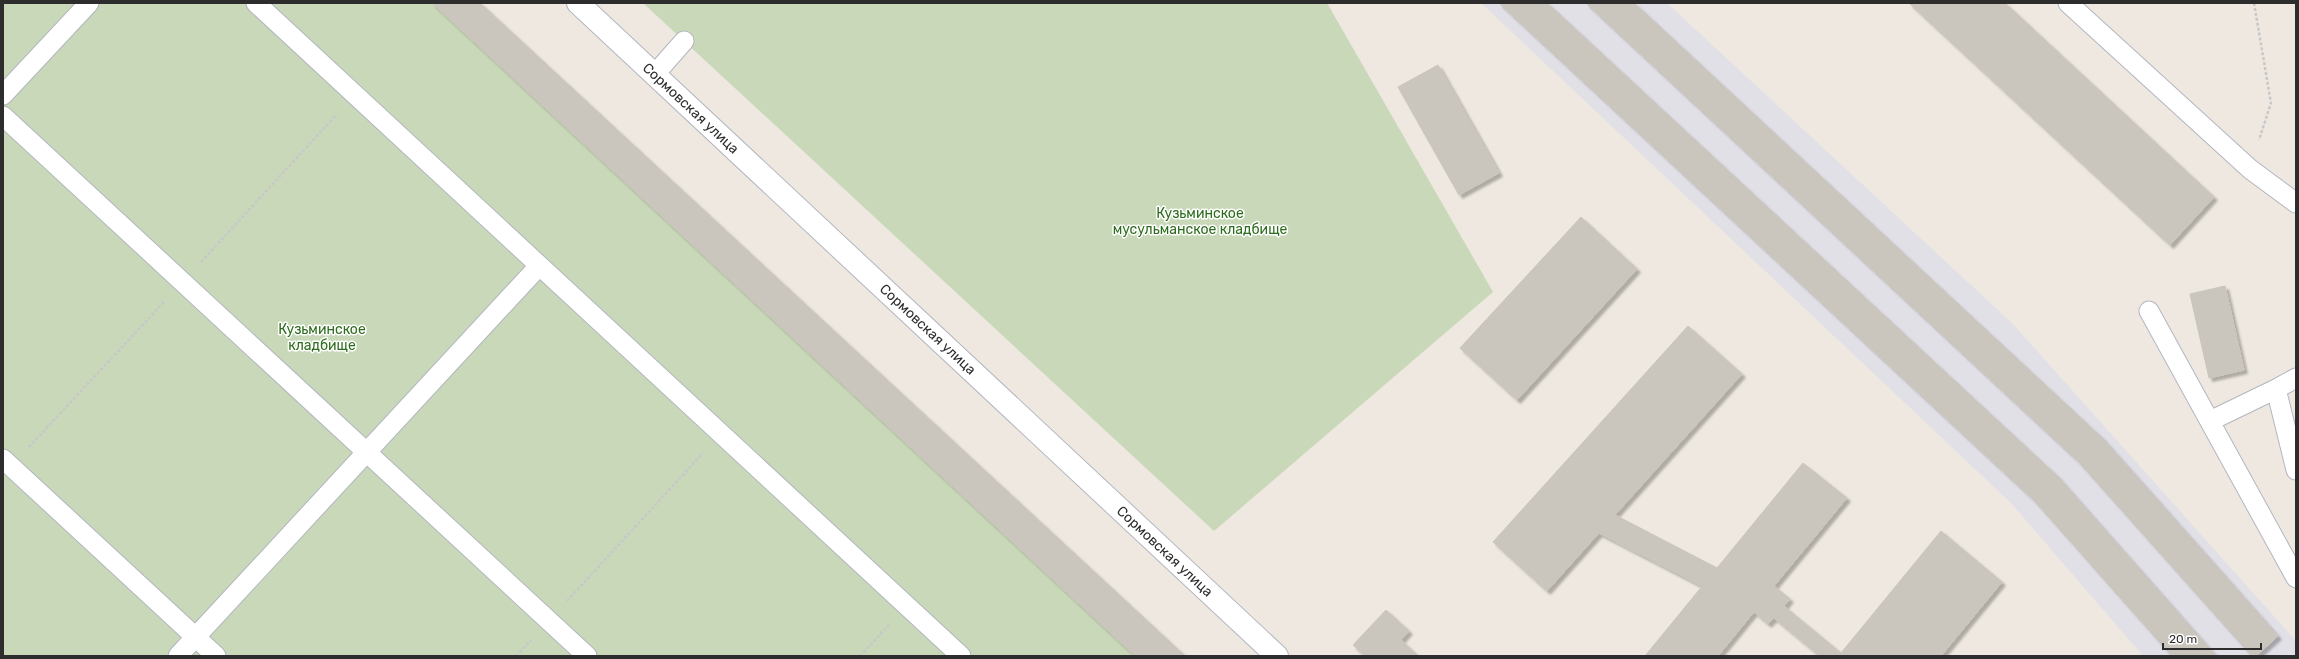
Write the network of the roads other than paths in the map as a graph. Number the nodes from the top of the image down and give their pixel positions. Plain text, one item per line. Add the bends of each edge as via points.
1 (89, 3) edge
2 (256, 3) edge
3 (578, 3) edge
4 (2068, 3) edge
5 (684, 41) dead end
6 (655, 74) junction
7 (3, 95) edge
8 (3, 116) edge
9 (2296, 203) edge
10 (539, 266) junction
11 (2149, 311) dead end
12 (2296, 378) edge
13 (2276, 389) junction
14 (2210, 421) junction
15 (367, 452) junction
16 (3, 459) edge
17 (2296, 470) edge
18 (2296, 578) edge
19 (196, 637) junction
20 (178, 656) edge
21 (216, 656) edge
22 (587, 656) edge
23 (961, 656) edge
24 (1277, 656) edge

1 - 7 lane
2 - 10 lane
3 - 6 street, Сормовская улица
4 - 9 lane via 2250,169
5 - 6 lane
6 - 24 street, Сормовская улица
8 - 15 lane
10 - 15 lane
10 - 23 lane
11 - 14 lane
12 - 13 lane
13 - 14 lane
13 - 17 lane
14 - 18 lane
15 - 19 lane
15 - 22 lane
16 - 19 lane
19 - 20 lane
19 - 21 lane

